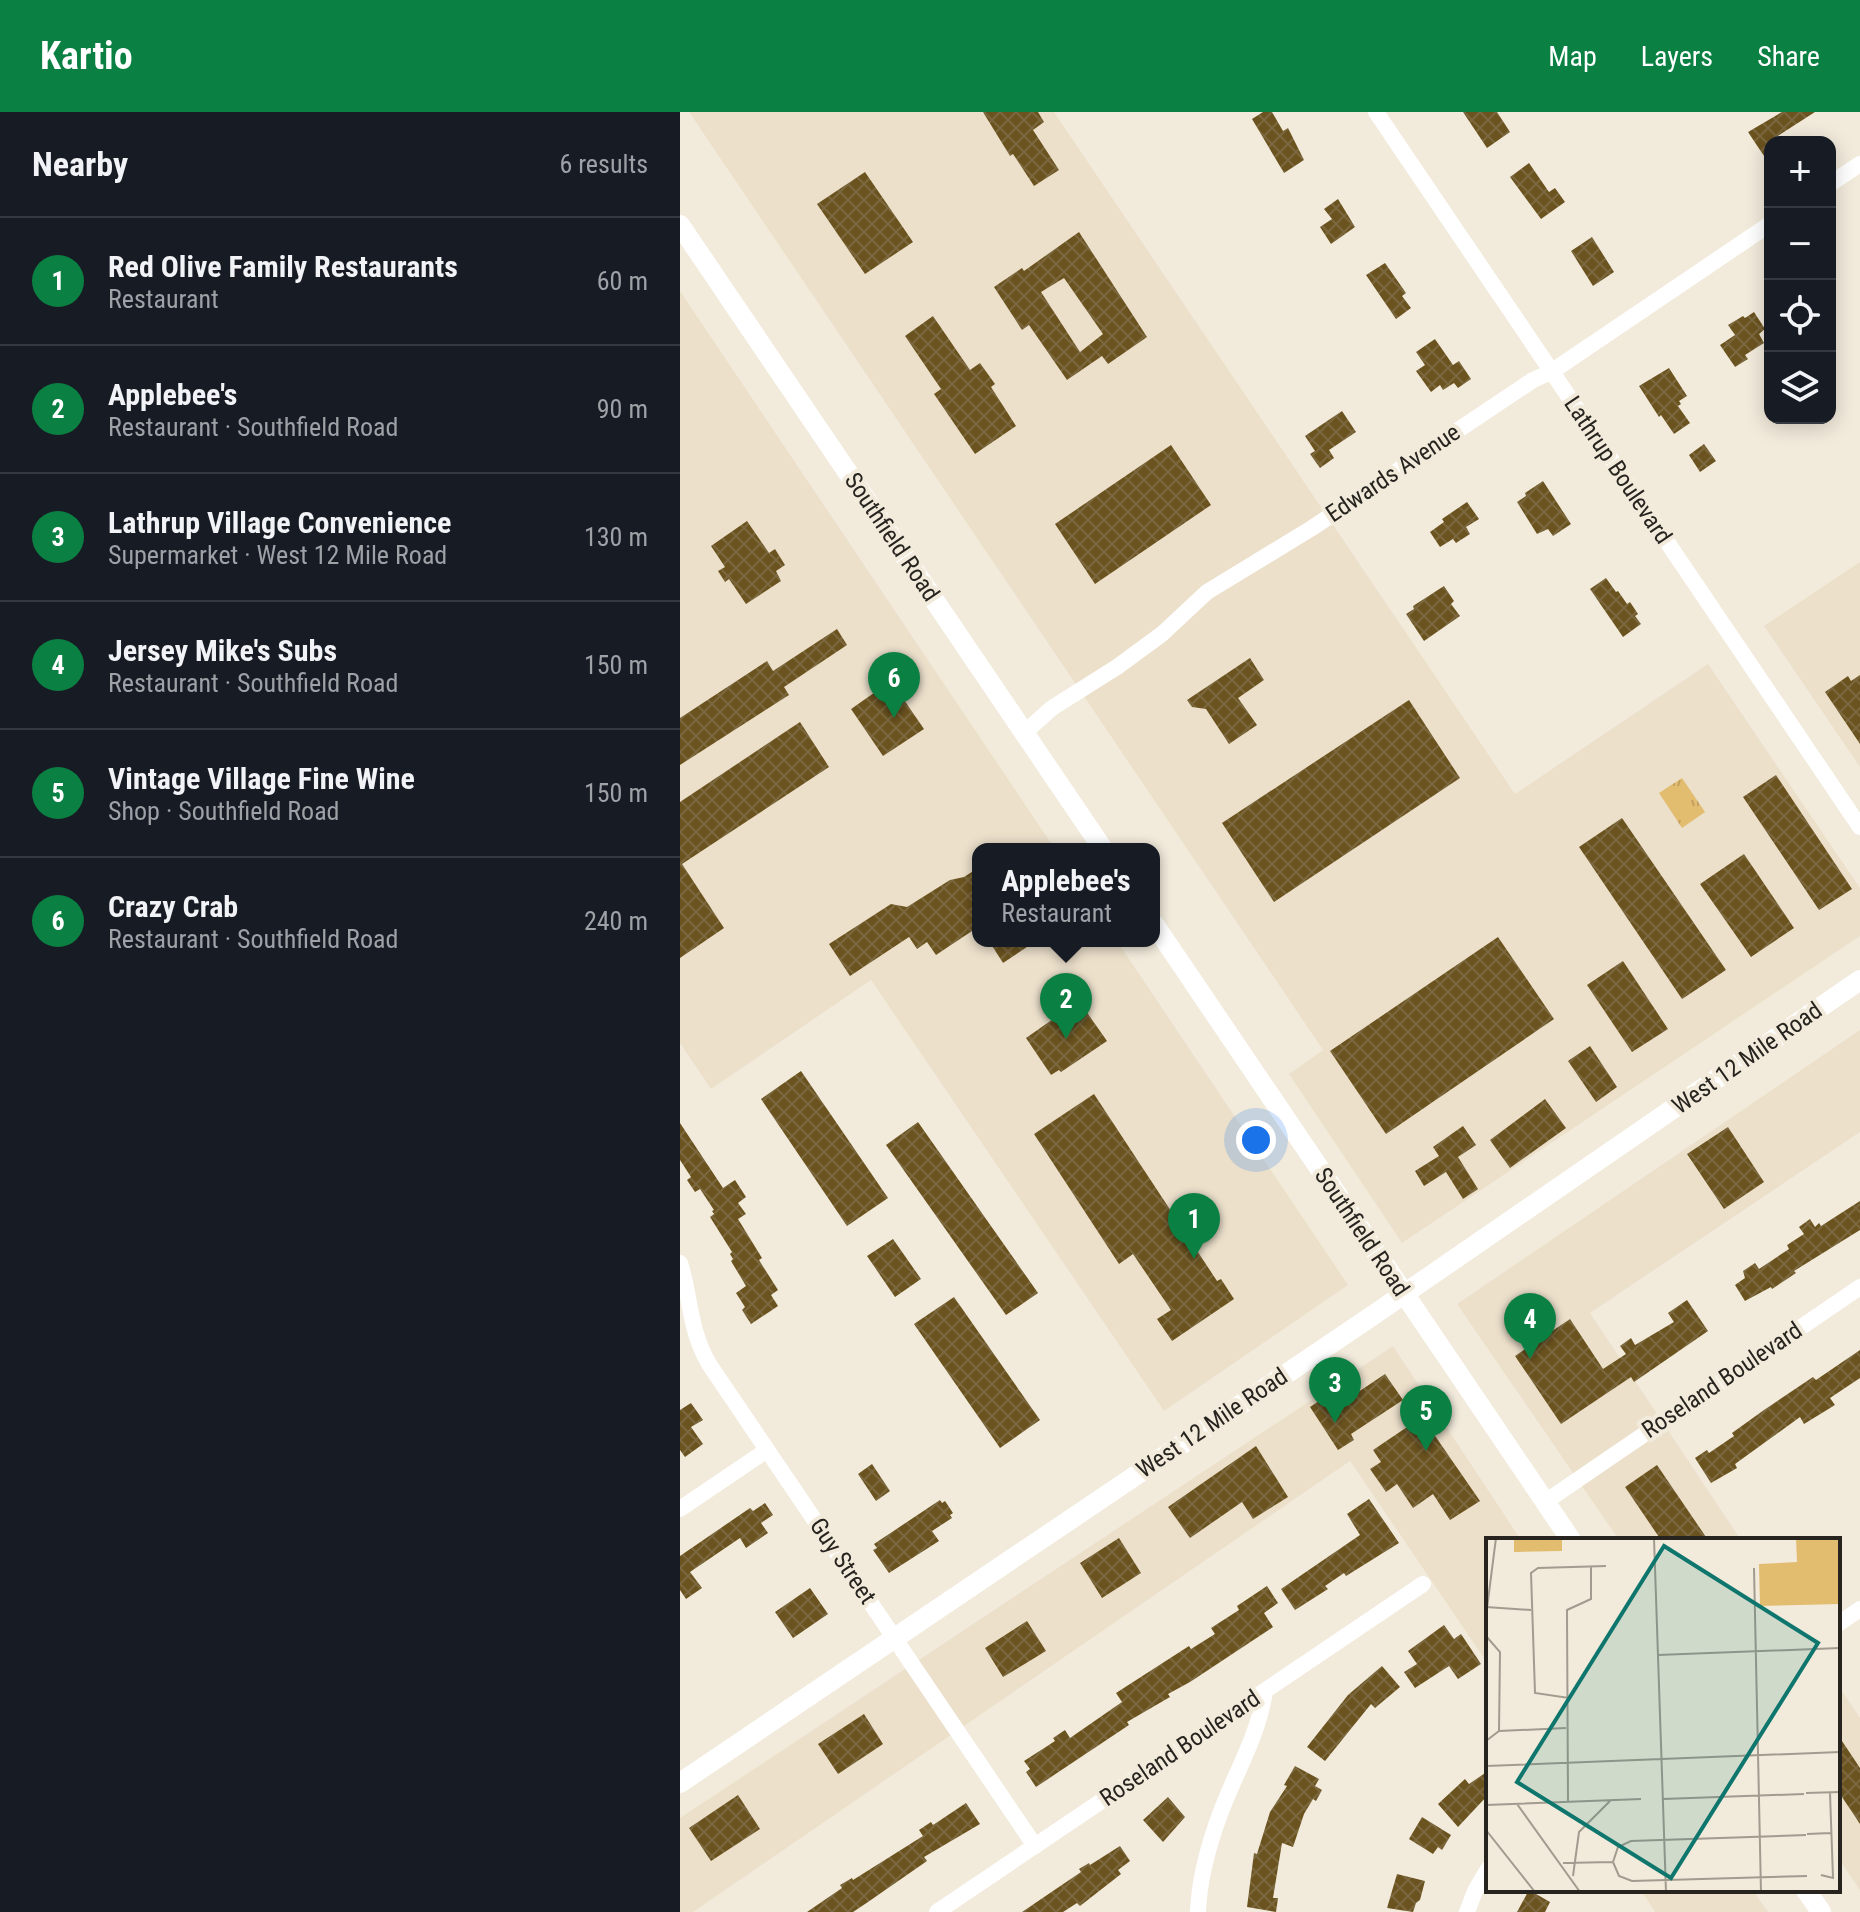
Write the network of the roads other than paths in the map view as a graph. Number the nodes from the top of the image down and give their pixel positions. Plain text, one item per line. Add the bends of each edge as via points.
1 (1376, 112) edge
2 (1860, 164) edge
3 (1836, 180) edge
4 (680, 225) edge
5 (1764, 228) edge
6 (1551, 372) junction
7 (1024, 733) junction
8 (1860, 827) edge
9 (1099, 843) edge
10 (1160, 933) edge
11 (1860, 980) edge
12 (681, 1267) edge
13 (1860, 1287) edge
14 (1404, 1294) junction
15 (767, 1450) junction
16 (1545, 1502) junction
17 (680, 1509) edge
18 (1570, 1538) edge
19 (1423, 1584) dead end
20 (1860, 1609) edge
21 (1840, 1623) edge
22 (894, 1637) junction
23 (1265, 1691) junction
24 (680, 1783) edge
25 (1035, 1846) junction
26 (1486, 1872) edge
27 (1807, 1892) edge
28 (937, 1912) edge
29 (1198, 1912) edge
30 (1467, 1912) edge
31 (1821, 1912) edge

1 - 6 street, Lathrup Boulevard
2 - 3 street
4 - 7 main road, Southfield Road
5 - 6 street, Edwards Avenue
6 - 7 street, Edwards Avenue via 1232,575 1162,634
6 - 8 street, Lathrup Boulevard
7 - 9 main road, Southfield Road
10 - 14 main road, Southfield Road
11 - 14 main road, West 12 Mile Road
12 - 15 street, Guy Street via 702,1351
13 - 16 street, Roseland Boulevard
14 - 16 main road, Southfield Road
14 - 22 main road, West 12 Mile Road
15 - 17 street
15 - 22 street, Guy Street
16 - 18 main road, Southfield Road
19 - 23 street, Roseland Boulevard
20 - 21 street
22 - 24 main road, West 12 Mile Road
22 - 25 street, Guy Street
23 - 25 street, Roseland Boulevard
23 - 29 street via 1252,1743 1219,1816
25 - 28 street, Roseland Boulevard
26 - 30 street
27 - 31 main road

